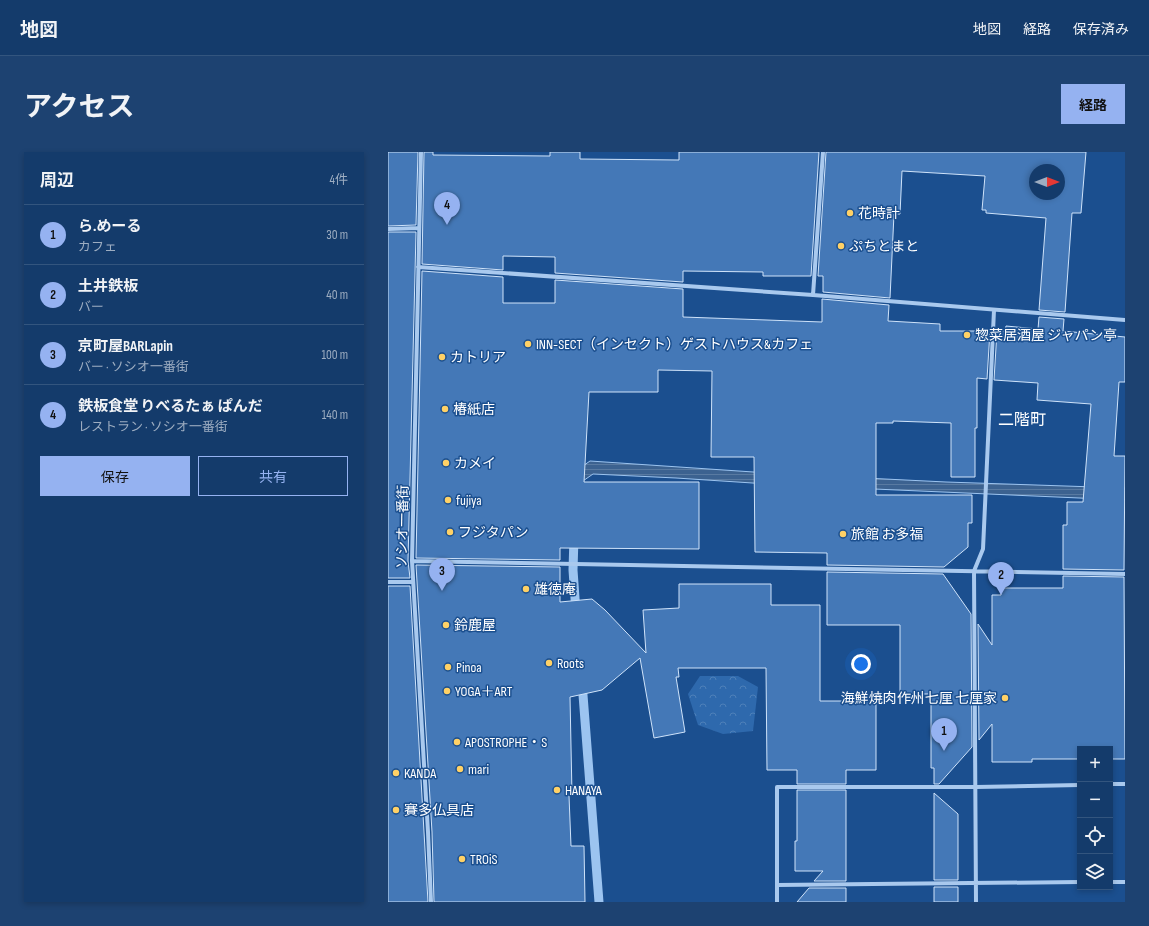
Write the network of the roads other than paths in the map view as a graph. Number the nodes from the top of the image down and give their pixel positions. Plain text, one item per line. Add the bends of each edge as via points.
1 (420, 152) edge
2 (823, 152) edge
3 (419, 228) junction
4 (388, 229) edge
5 (418, 267) junction
6 (813, 295) junction
7 (994, 310) junction
8 (1125, 320) edge
9 (412, 561) junction
10 (974, 571) junction
11 (1125, 574) edge
12 (388, 582) edge
13 (412, 582) junction
14 (1113, 784) edge
15 (1125, 784) edge
16 (1077, 785) edge
17 (976, 787) junction
18 (1077, 882) edge
19 (1113, 882) edge
20 (1125, 882) edge
21 (976, 883) junction
22 (777, 885) junction
23 (431, 902) edge
24 (777, 902) edge
25 (976, 902) edge

1 - 3 street, ソシオ一番街
2 - 6 street
3 - 4 street
3 - 5 street, ソシオ一番街
5 - 6 street
5 - 9 street, ソシオ一番街
6 - 7 street
7 - 8 street
7 - 10 street via 983,549
9 - 10 street
9 - 13 street, ソシオ一番街
10 - 11 street
10 - 17 street
12 - 13 street
13 - 23 street, ソシオ一番街
14 - 15 street
16 - 17 street
17 - 21 street
17 - 22 street via 777,787
18 - 21 street
19 - 20 street
21 - 22 street
21 - 25 street
22 - 24 street

